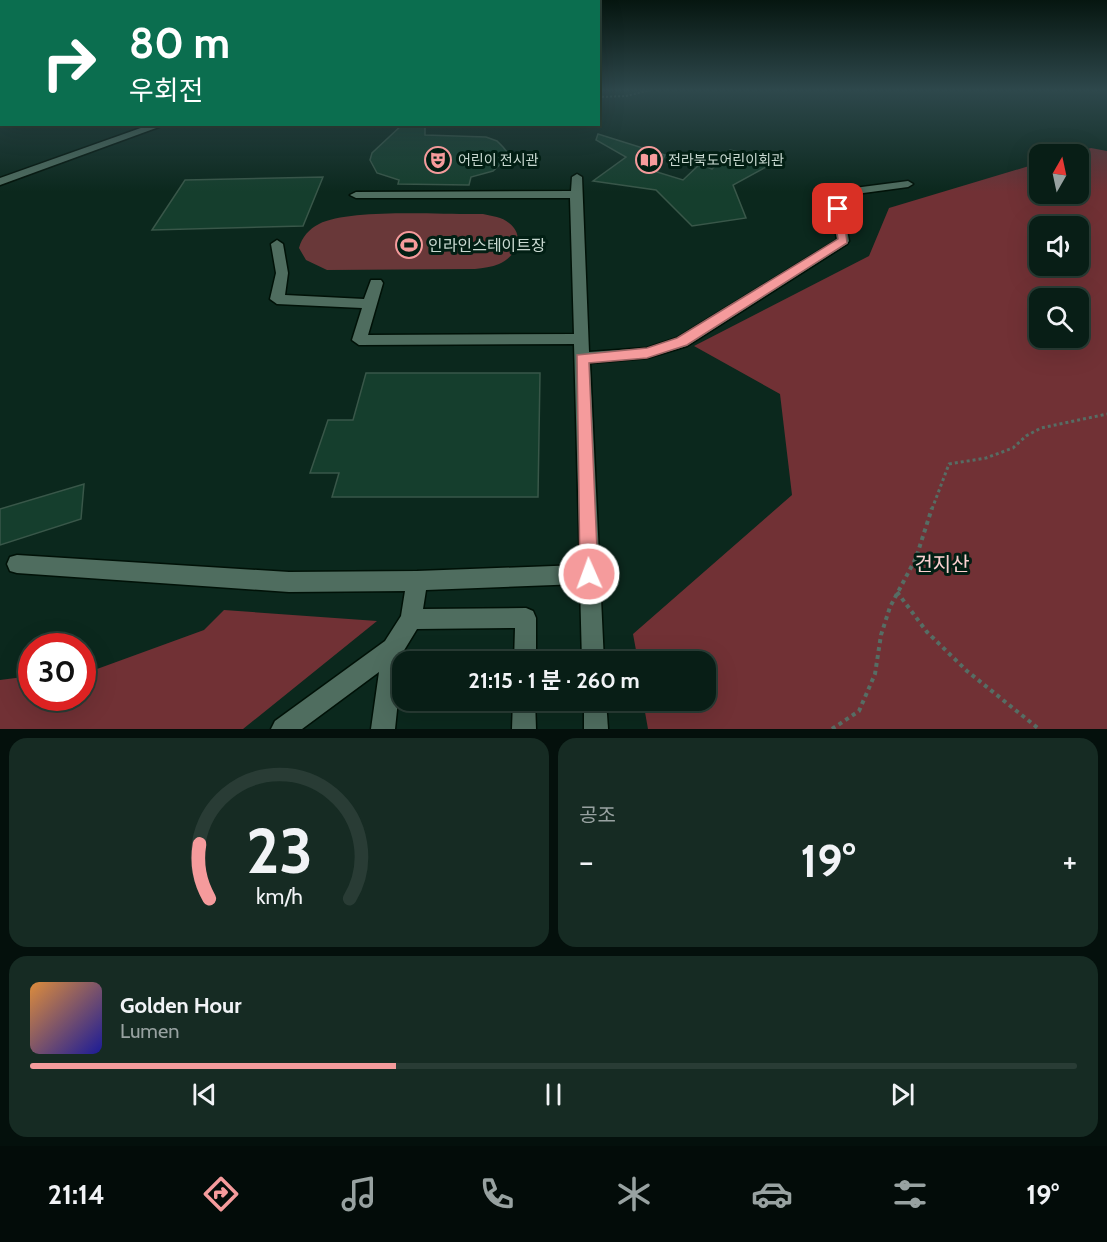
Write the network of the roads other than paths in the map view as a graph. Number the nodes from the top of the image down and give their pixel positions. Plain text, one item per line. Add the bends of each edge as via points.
1 (157, 126) edge
2 (577, 177) dead end
3 (0, 182) edge
4 (908, 184) dead end
5 (356, 195) dead end
6 (576, 196) junction
7 (277, 244) dead end
8 (376, 283) dead end
9 (370, 304) junction
10 (582, 339) junction
11 (582, 358) junction
12 (17, 564) dead end
13 (589, 574) junction
14 (417, 580) junction
15 (411, 620) junction
16 (393, 650) junction
17 (525, 651) edge
18 (592, 651) edge
19 (525, 711) edge
20 (595, 711) edge
21 (283, 729) edge
22 (383, 729) edge
23 (524, 729) edge
24 (596, 729) edge

1 - 3 street
2 - 6 street
4 - 11 street via 836,193 843,241 682,342 647,353
5 - 6 street
6 - 10 street
7 - 9 street via 282,273 277,298
8 - 9 street
9 - 10 street via 359,340
10 - 11 street
11 - 13 street
12 - 14 street via 289,582
13 - 14 street
13 - 18 street
14 - 15 street
15 - 16 street
15 - 17 street via 525,618
16 - 21 street
16 - 22 street
19 - 23 street
20 - 24 street

